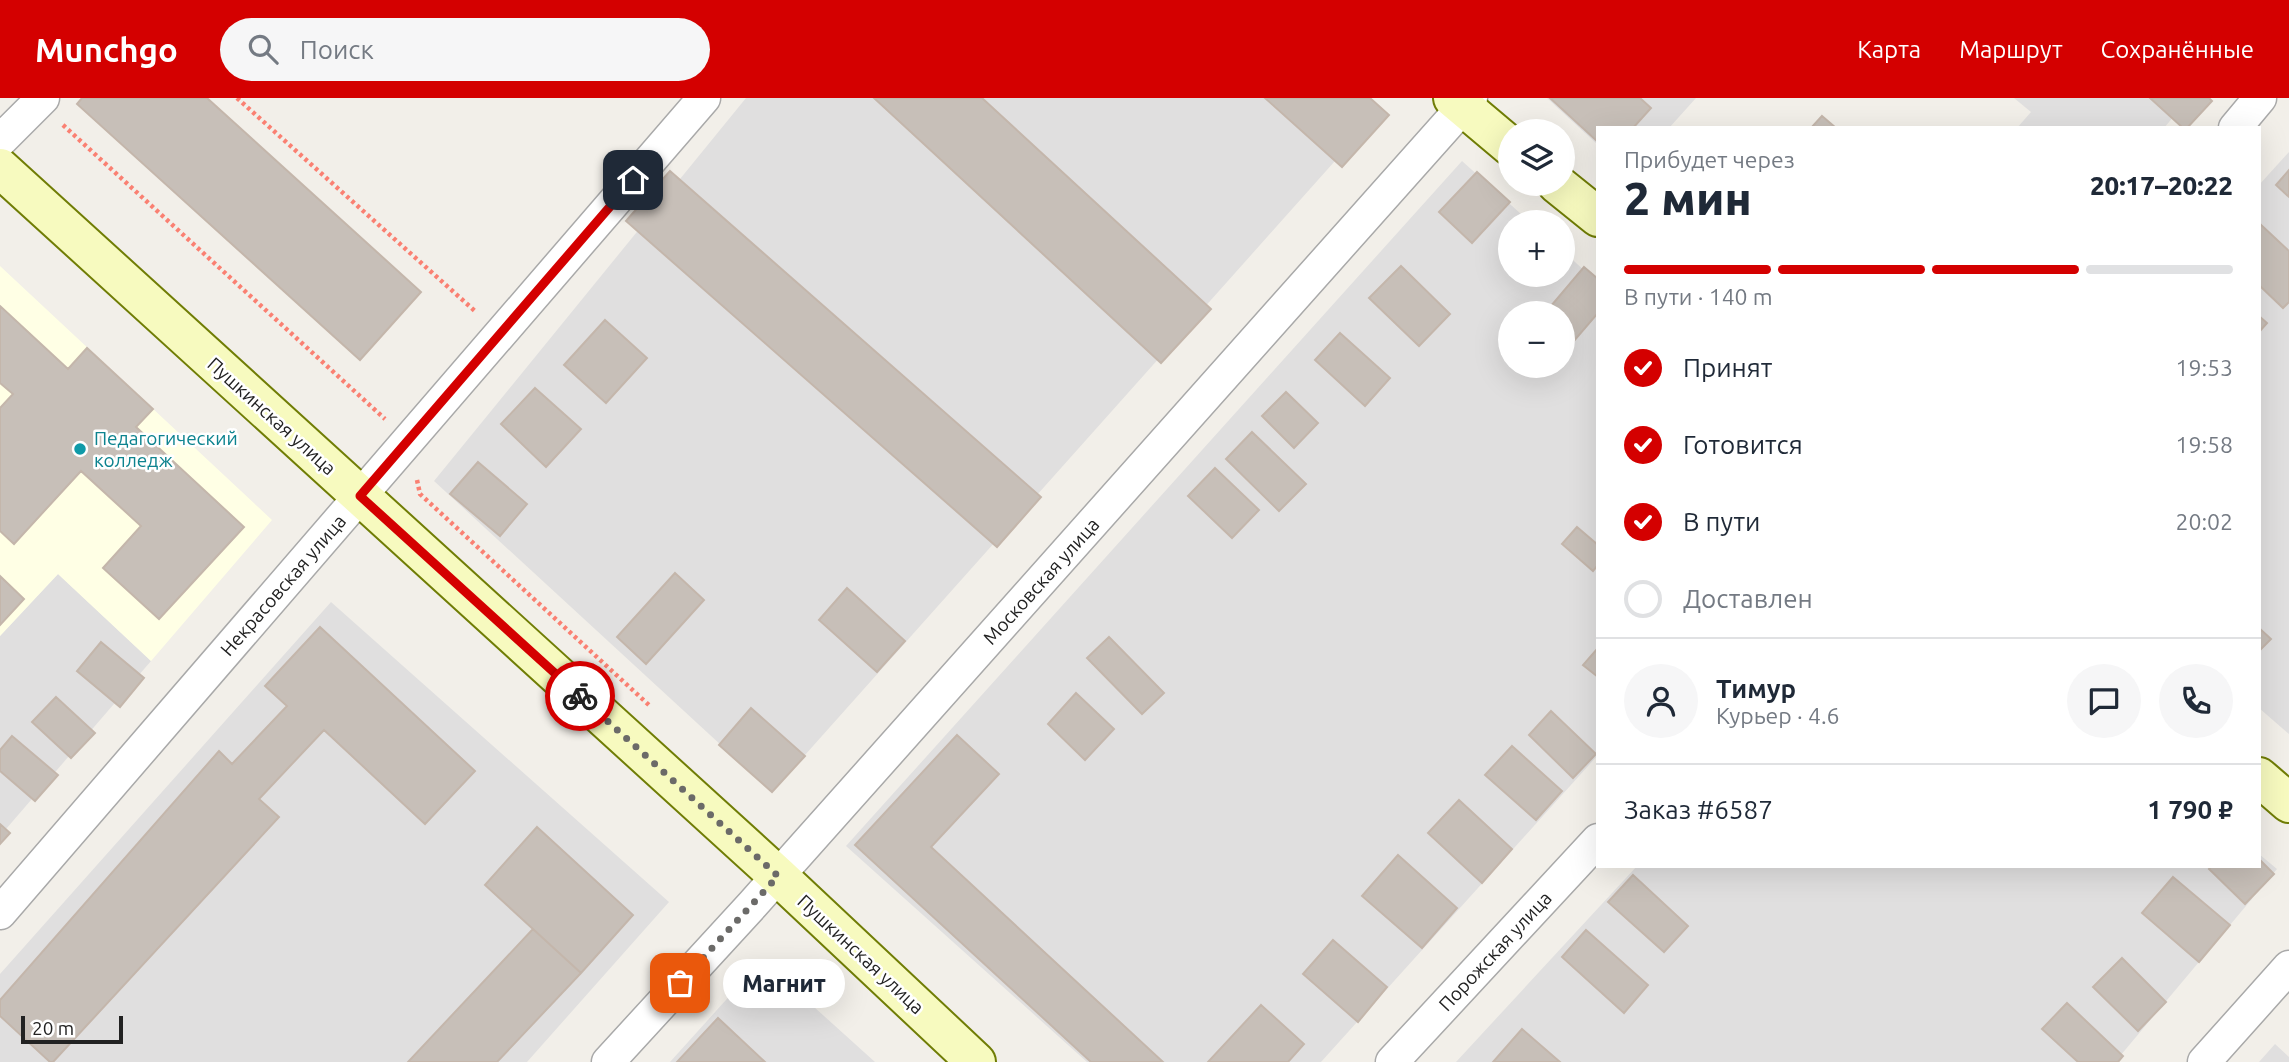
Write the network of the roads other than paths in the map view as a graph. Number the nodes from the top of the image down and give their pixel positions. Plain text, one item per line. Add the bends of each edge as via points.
1 (704, 98) edge
2 (2260, 98) edge
3 (41, 100) edge
4 (1462, 101) edge
5 (2237, 126) edge
6 (1498, 135) edge
7 (0, 141) edge
8 (0, 168) edge
9 (1572, 196) edge
10 (1596, 215) edge
11 (360, 496) junction
12 (2261, 779) edge
13 (2289, 803) edge
14 (1596, 842) edge
15 (778, 876) junction
16 (0, 913) edge
17 (2289, 967) edge
18 (608, 1062) edge
19 (976, 1062) edge
20 (1392, 1062) edge
21 (2204, 1062) edge

1 - 11 street, Некрасовская улица
2 - 5 street
3 - 7 street
4 - 6 main road
4 - 15 street, Московская улица
8 - 11 main road, Пушкинская улица
9 - 10 main road
11 - 15 main road, Пушкинская улица
11 - 16 street, Некрасовская улица
12 - 13 main road
14 - 20 street, Порожская улица
15 - 18 street, Московская улица
15 - 19 main road, Пушкинская улица
17 - 21 street

